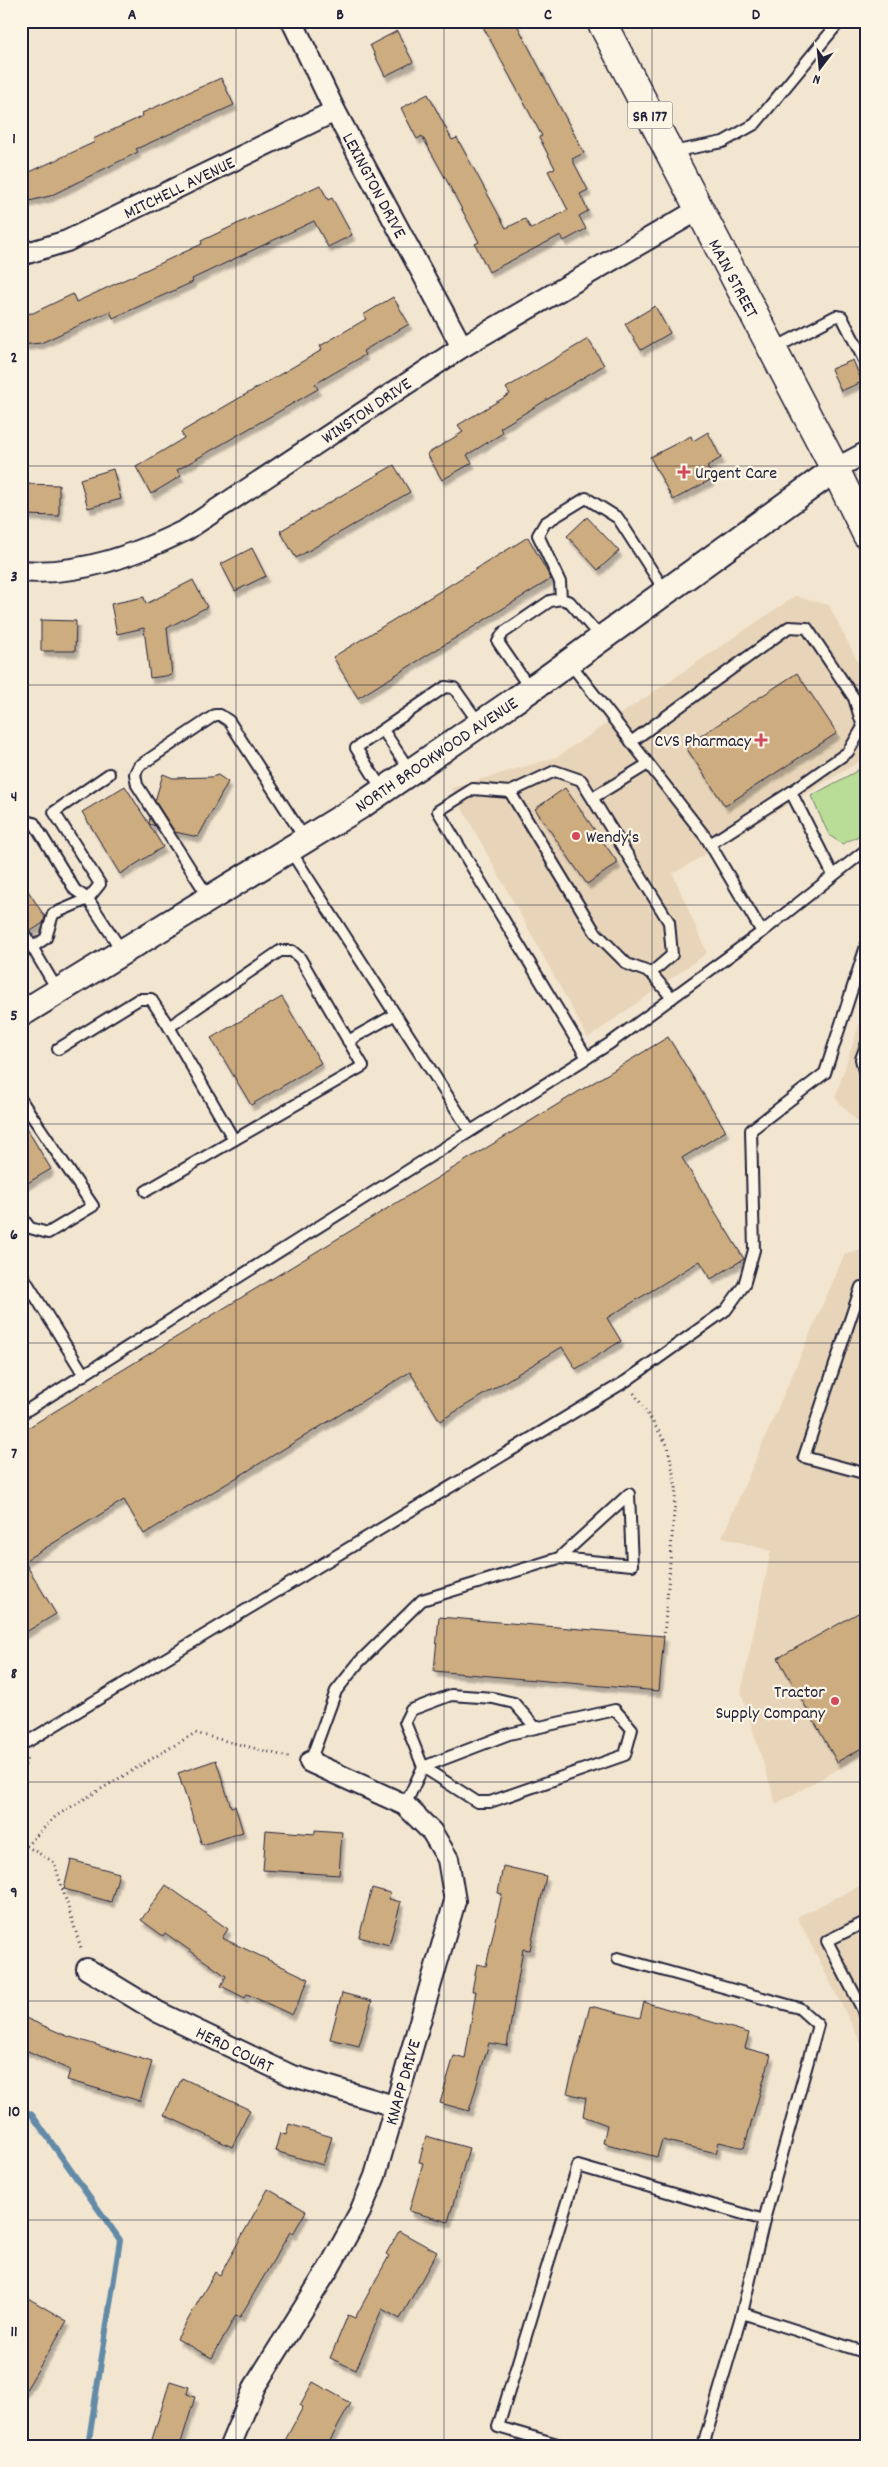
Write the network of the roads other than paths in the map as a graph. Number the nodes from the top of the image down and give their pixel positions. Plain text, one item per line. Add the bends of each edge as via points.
1 (292, 21) edge
2 (601, 21) edge
3 (840, 21) edge
4 (335, 111) junction
5 (669, 152) junction
6 (698, 210) junction
7 (21, 255) edge
8 (462, 346) junction
9 (772, 350) junction
10 (867, 366) edge
11 (867, 452) edge
12 (835, 469) junction
13 (867, 535) edge
14 (21, 571) edge
15 (666, 592) junction
16 (561, 599) junction
17 (602, 639) junction
18 (570, 662) junction
19 (531, 690) junction
20 (480, 724) junction
21 (383, 730) junction
22 (631, 742) junction
23 (648, 764) junction
24 (410, 771) junction
25 (109, 774) dead end
26 (382, 790) junction
27 (510, 792) junction
28 (792, 792) junction
29 (594, 797) junction
30 (21, 820) edge
31 (297, 844) junction
32 (710, 844) junction
33 (867, 849) edge
34 (833, 875) junction
35 (209, 898) junction
36 (88, 899) junction
37 (762, 932) junction
38 (26, 935) dead end
39 (867, 943) edge
40 (33, 947) junction
41 (123, 952) junction
42 (651, 973) junction
43 (58, 992) junction
44 (672, 998) junction
45 (21, 1014) edge
46 (394, 1015) junction
47 (169, 1027) junction
48 (348, 1041) junction
49 (867, 1043) edge
50 (58, 1049) dead end
51 (587, 1058) junction
52 (867, 1083) edge
53 (21, 1100) edge
54 (470, 1131) junction
55 (234, 1140) junction
56 (146, 1190) dead end
57 (21, 1216) edge
58 (21, 1273) edge
59 (867, 1289) edge
60 (84, 1375) junction
61 (21, 1414) edge
62 (867, 1474) edge
63 (558, 1558) junction
64 (536, 1728) junction
65 (21, 1741) edge
66 (310, 1762) joint
67 (422, 1767) junction
68 (405, 1805) junction
69 (867, 1921) edge
70 (618, 1958) dead end
71 (87, 1969) road end
72 (867, 2018) edge
73 (394, 2106) junction
74 (764, 2220) junction
75 (742, 2314) junction
76 (867, 2352) edge
77 (230, 2446) edge
78 (564, 2446) edge
79 (703, 2446) edge

1 - 4 street, LEXINGTON DRIVE
2 - 5 main road, MAIN STREET / SR 177
3 - 5 lane via 755,124 723,142
4 - 7 street, MITCHELL AVENUE via 67,241
4 - 8 street, LEXINGTON DRIVE
5 - 6 main road, MAIN STREET / SR 177
6 - 8 street, WINSTON DRIVE
6 - 9 main road, MAIN STREET / SR 177
8 - 14 street, WINSTON DRIVE via 178,534 148,549 92,566
9 - 10 lane via 836,316 842,318
9 - 12 main road, MAIN STREET / SR 177
11 - 12 street
12 - 13 main road, MAIN STREET / SR 177
12 - 15 street, NORTH BROOKWOOD AVENUE
15 - 16 lane via 618,518 586,498 545,523 538,535 560,582
15 - 17 street, NORTH BROOKWOOD AVENUE
16 - 17 lane via 570,602
16 - 19 lane via 550,601 503,633 498,642
17 - 18 street, NORTH BROOKWOOD AVENUE
18 - 19 street, NORTH BROOKWOOD AVENUE
18 - 22 lane
19 - 20 street, NORTH BROOKWOOD AVENUE
20 - 21 lane via 459,693 446,687
20 - 24 street, NORTH BROOKWOOD AVENUE
21 - 24 lane
21 - 26 lane via 356,748
22 - 23 lane
22 - 28 lane via 789,627 807,628 854,698 863,727 848,752
23 - 29 lane
23 - 32 lane
24 - 26 street, NORTH BROOKWOOD AVENUE
25 - 36 lane via 54,812 100,884
26 - 31 street, NORTH BROOKWOOD AVENUE
27 - 29 lane via 555,771 581,780
27 - 42 lane via 596,932 627,964
27 - 51 lane via 473,789 438,811
28 - 32 lane
28 - 34 lane
29 - 42 lane via 669,922 672,955
30 - 36 lane via 34,823 75,890
31 - 35 street, NORTH BROOKWOOD AVENUE
31 - 35 lane via 229,721 215,715 139,766 135,774 137,785
31 - 46 lane
32 - 37 lane
33 - 34 lane
34 - 37 lane
35 - 41 street, NORTH BROOKWOOD AVENUE
36 - 40 lane via 54,914 46,938
36 - 41 lane
37 - 44 lane
38 - 40 lane
39 - 65 lane via 825,1073 751,1130 754,1250 744,1285 726,1310 626,1381 27,1742
40 - 43 lane
41 - 43 street, NORTH BROOKWOOD AVENUE
42 - 44 lane
43 - 45 street, NORTH BROOKWOOD AVENUE
44 - 51 lane
46 - 48 lane
46 - 54 lane
47 - 48 lane via 280,951 292,951 300,958
47 - 50 lane via 151,999 140,999
47 - 55 lane
48 - 55 lane via 363,1066
49 - 52 lane via 861,1059
51 - 54 lane
53 - 57 lane via 93,1206 48,1234 30,1228
54 - 60 lane
55 - 56 lane
58 - 60 lane
59 - 62 lane via 860,1287 804,1457
60 - 61 lane
63 - 63 lane via 632,1565 629,1494 566,1552
63 - 66 lane via 422,1600 359,1662 336,1691
64 - 67 lane via 509,1734
64 - 67 lane via 514,1703 451,1695 411,1710 405,1722
64 - 67 lane via 615,1710 632,1729 625,1755 490,1802 477,1802
66 - 68 street, KNAPP DRIVE
67 - 68 lane
68 - 73 street, KNAPP DRIVE via 432,1832 448,1859 455,1901
69 - 72 lane via 827,1941
70 - 74 lane via 799,2008 818,2025
71 - 73 street, HERD COURT via 158,2012 290,2075
73 - 77 street, KNAPP DRIVE via 375,2176 360,2212 255,2386
74 - 75 lane
74 - 78 lane via 578,2166 498,2427
75 - 76 lane
75 - 79 lane

